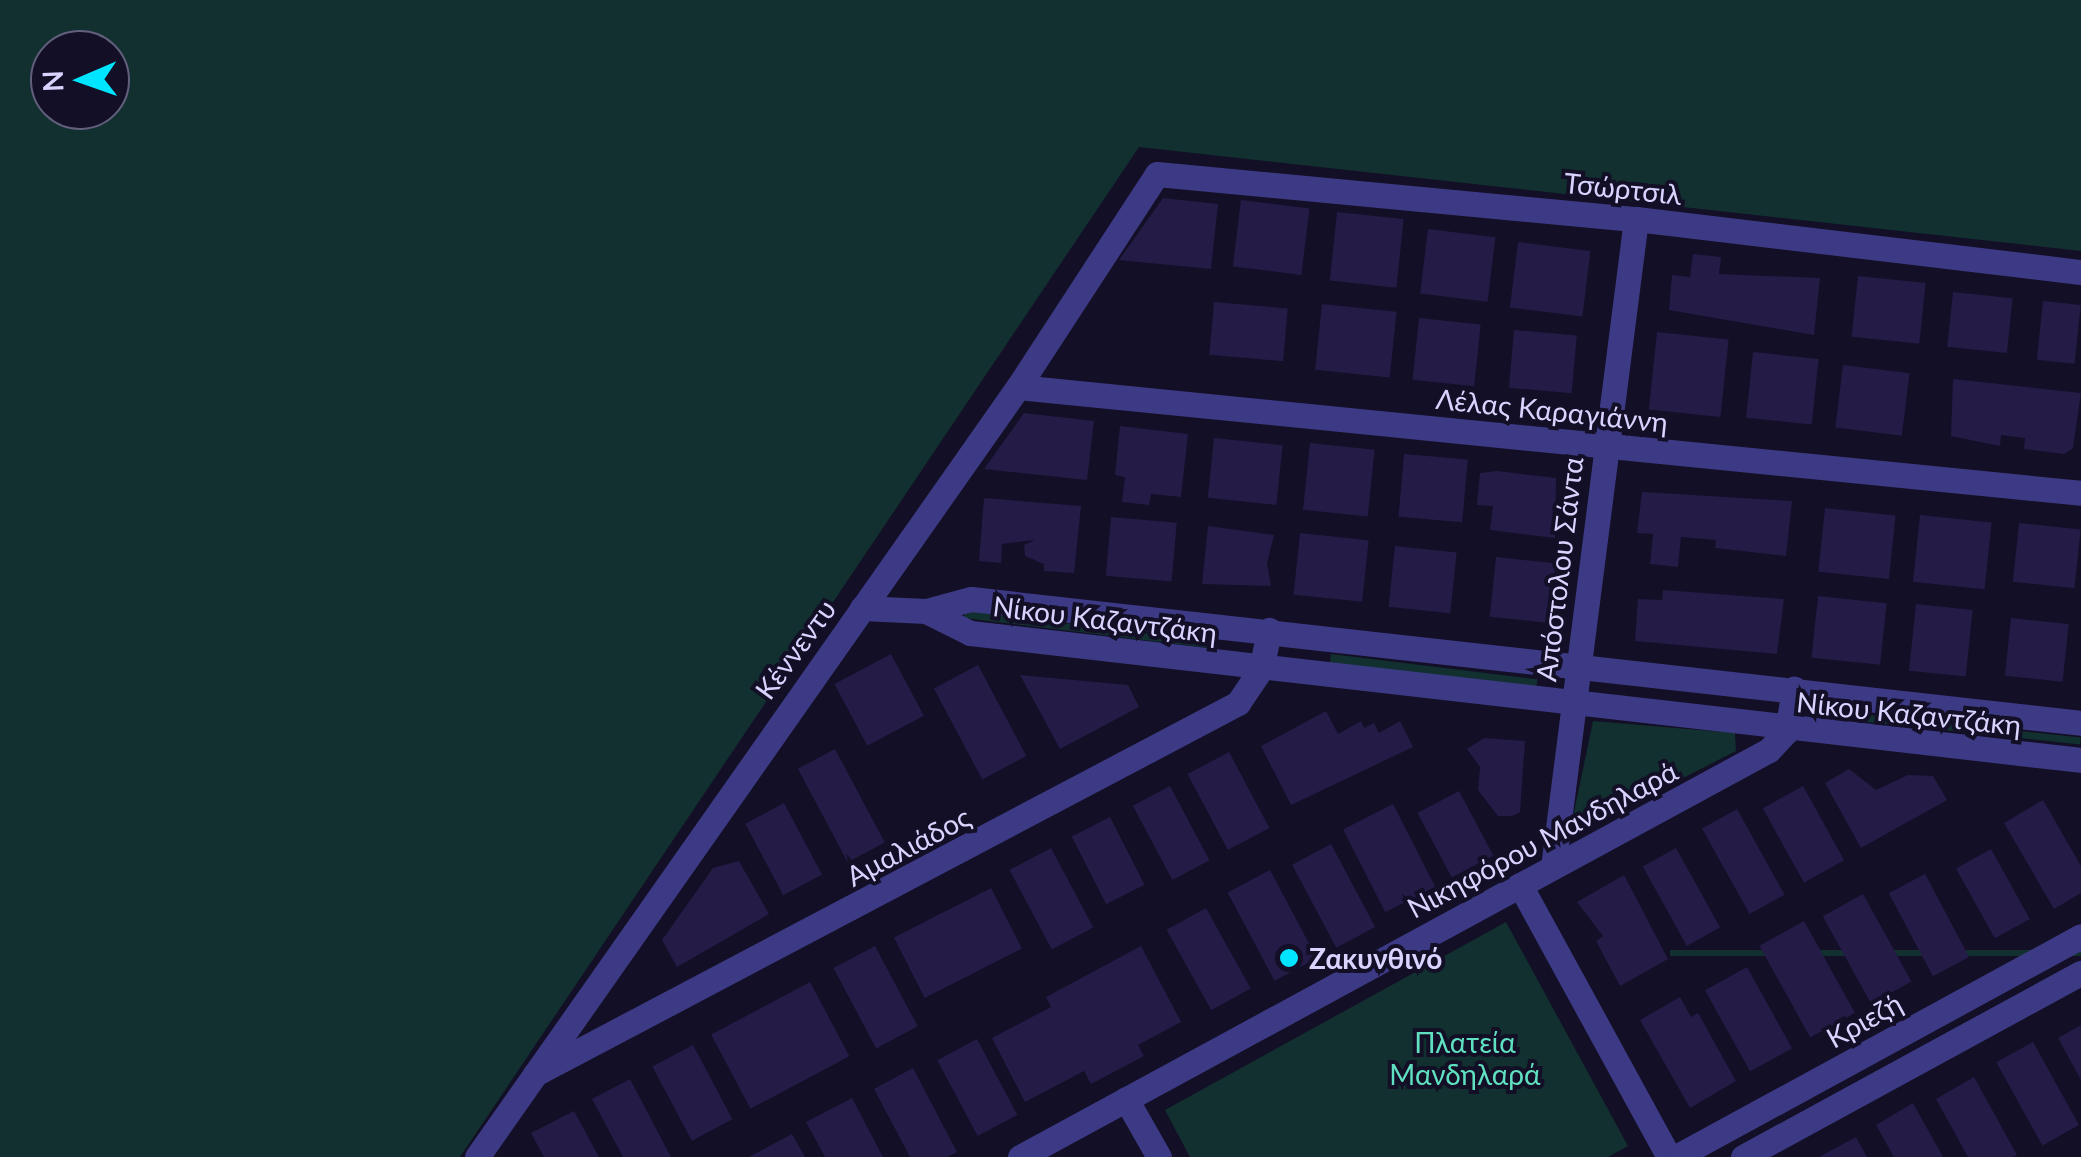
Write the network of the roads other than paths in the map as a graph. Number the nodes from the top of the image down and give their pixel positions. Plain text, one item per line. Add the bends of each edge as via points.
1 (1157, 174) joint
2 (1636, 219) junction
3 (2081, 272) edge
4 (1018, 387) junction
5 (1604, 446) junction
6 (2081, 493) edge
7 (862, 608) junction
8 (926, 610) junction
9 (1269, 630) junction
10 (1578, 665) junction
11 (1261, 669) junction
12 (1794, 689) junction
13 (1572, 706) junction
14 (2081, 723) edge
15 (1787, 731) junction
16 (2081, 760) edge
17 (1553, 867) junction
18 (1520, 885) junction
19 (2081, 936) edge
20 (2081, 973) edge
21 (534, 1075) junction
22 (1126, 1099) junction
23 (477, 1157) edge
24 (1020, 1157) edge
25 (1159, 1157) edge
26 (1673, 1157) edge
27 (1743, 1157) edge

1 - 2 street, Τσώρτσιλ
1 - 4 street, Κέννεντυ
2 - 3 street, Τσώρτσιλ
2 - 5 street, Απόστολου Σάντα
4 - 5 street, Λέλας Καραγιάννη
4 - 7 street, Κέννεντυ
5 - 6 street, Λέλας Καραγιάννη
5 - 10 street, Απόστολου Σάντα
7 - 8 street
7 - 21 street, Κέννεντυ
8 - 9 street, Νίκου Καζαντζάκη via 971,599
8 - 11 street, Νίκου Καζαντζάκη via 970,633
9 - 10 street, Νίκου Καζαντζάκη
9 - 11 street, Αμαλιάδος
10 - 12 street, Νίκου Καζαντζάκη
10 - 13 street, Απόστολου Σάντα
11 - 13 street, Νίκου Καζαντζάκη
11 - 21 street, Αμαλιάδος via 1238,703
12 - 14 street, Νίκου Καζαντζάκη
12 - 15 street
13 - 15 street, Νίκου Καζαντζάκη
13 - 17 street, Απόστολου Σάντα
15 - 16 street, Νίκου Καζαντζάκη
15 - 17 street, Νικηφόρου Μανδηλαρά via 1769,750
17 - 18 street, Νικηφόρου Μανδηλαρά
18 - 22 street, Νικηφόρου Μανδηλαρά
18 - 26 street
19 - 26 street, Κριεζή
20 - 27 street
21 - 23 street, Κέννεντυ
22 - 24 street, Νικηφόρου Μανδηλαρά
22 - 25 street

